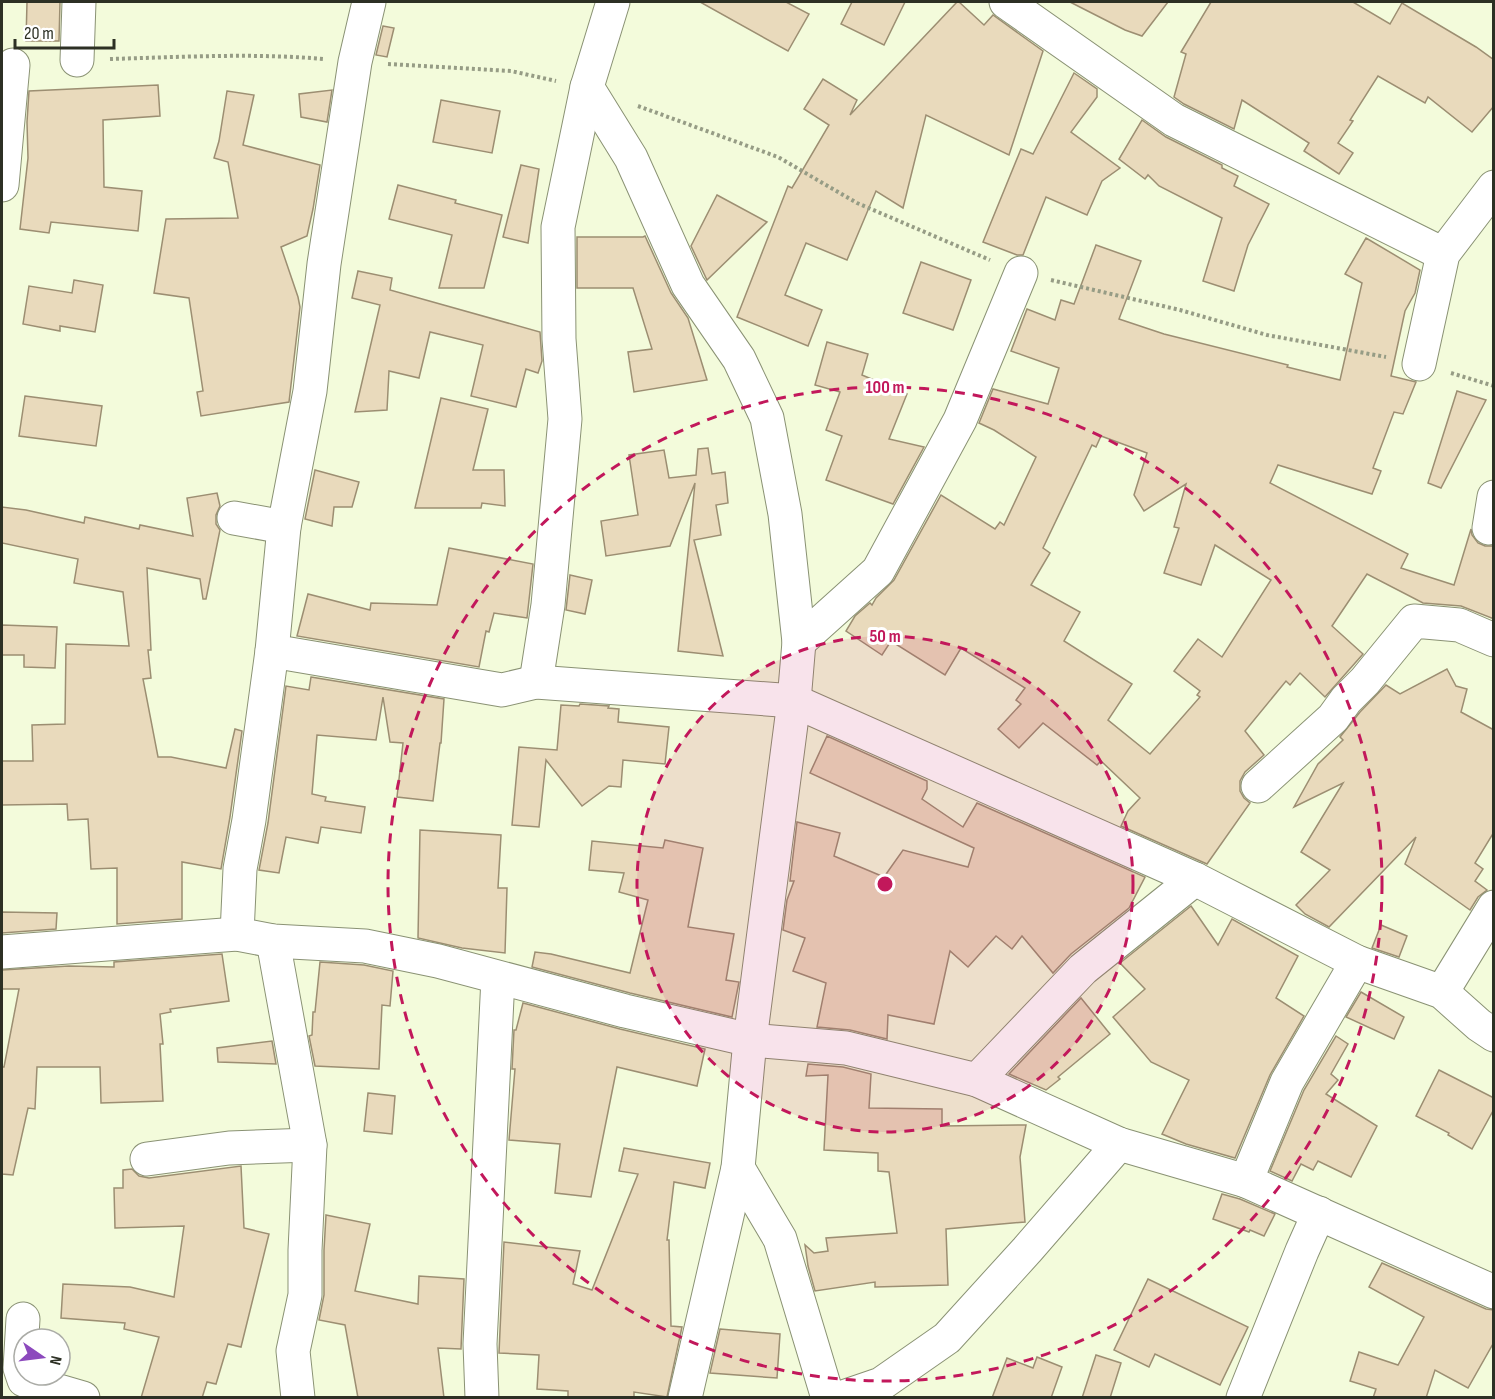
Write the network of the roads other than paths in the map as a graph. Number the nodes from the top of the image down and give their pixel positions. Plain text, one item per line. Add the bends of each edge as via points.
1 (79, 2) edge
2 (369, 2) edge
3 (613, 2) edge
4 (1006, 2) edge
5 (77, 60) road end
6 (13, 65) dead end
7 (587, 87) junction
8 (2, 185) edge
9 (1494, 187) edge
10 (1443, 254) junction
11 (1021, 273) road end
12 (1419, 364) road end
13 (234, 518) dead end
14 (284, 527) junction
15 (1494, 640) edge
16 (799, 642) junction
17 (272, 651) junction
18 (536, 682) junction
19 (794, 701) junction
20 (1258, 786) dead end
21 (1195, 879) junction
22 (1494, 907) edge
23 (237, 934) junction
24 (273, 941) junction
25 (2, 951) edge
26 (1357, 962) junction
27 (498, 978) junction
28 (1442, 992) junction
29 (1494, 1035) edge
30 (750, 1040) junction
31 (977, 1080) junction
32 (1119, 1144) junction
33 (310, 1145) junction
34 (147, 1159) dead end
35 (738, 1168) junction
36 (1246, 1182) junction
37 (1319, 1214) junction
38 (1494, 1292) edge
39 (23, 1319) dead end
40 (83, 1398) edge
41 (298, 1398) edge
42 (482, 1398) edge
43 (685, 1398) edge
44 (828, 1398) edge
45 (840, 1398) edge
46 (1244, 1398) edge

1 - 5 street
2 - 14 street via 355,62 324,264 310,391
3 - 7 street
4 - 10 street via 1174,120
6 - 8 street
7 - 16 street via 631,158 688,285 739,359 767,418 785,514
7 - 18 street via 558,227 559,339 565,419 548,605
9 - 10 street
10 - 12 street
11 - 16 street via 960,420 878,571
13 - 14 street
14 - 17 street
15 - 20 street via 1459,624 1414,621 1333,718
16 - 19 street
17 - 18 street via 502,690
17 - 23 street via 240,869
18 - 19 street
19 - 21 street
19 - 30 street
21 - 26 street
21 - 31 street via 1083,969
22 - 28 street
23 - 24 street
23 - 25 street
24 - 27 street via 365,946
24 - 33 street
26 - 28 street
26 - 36 street via 1287,1082
27 - 30 street
27 - 42 street via 480,1344
28 - 29 street
30 - 31 street via 846,1048
30 - 35 street
31 - 32 street
32 - 36 street
32 - 45 street via 947,1338 881,1384
33 - 34 street via 229,1148
33 - 41 street via 305,1294 293,1351
35 - 43 street
35 - 44 street via 780,1239
36 - 37 street
37 - 38 street
37 - 46 street
39 - 40 street via 20,1368 24,1380

